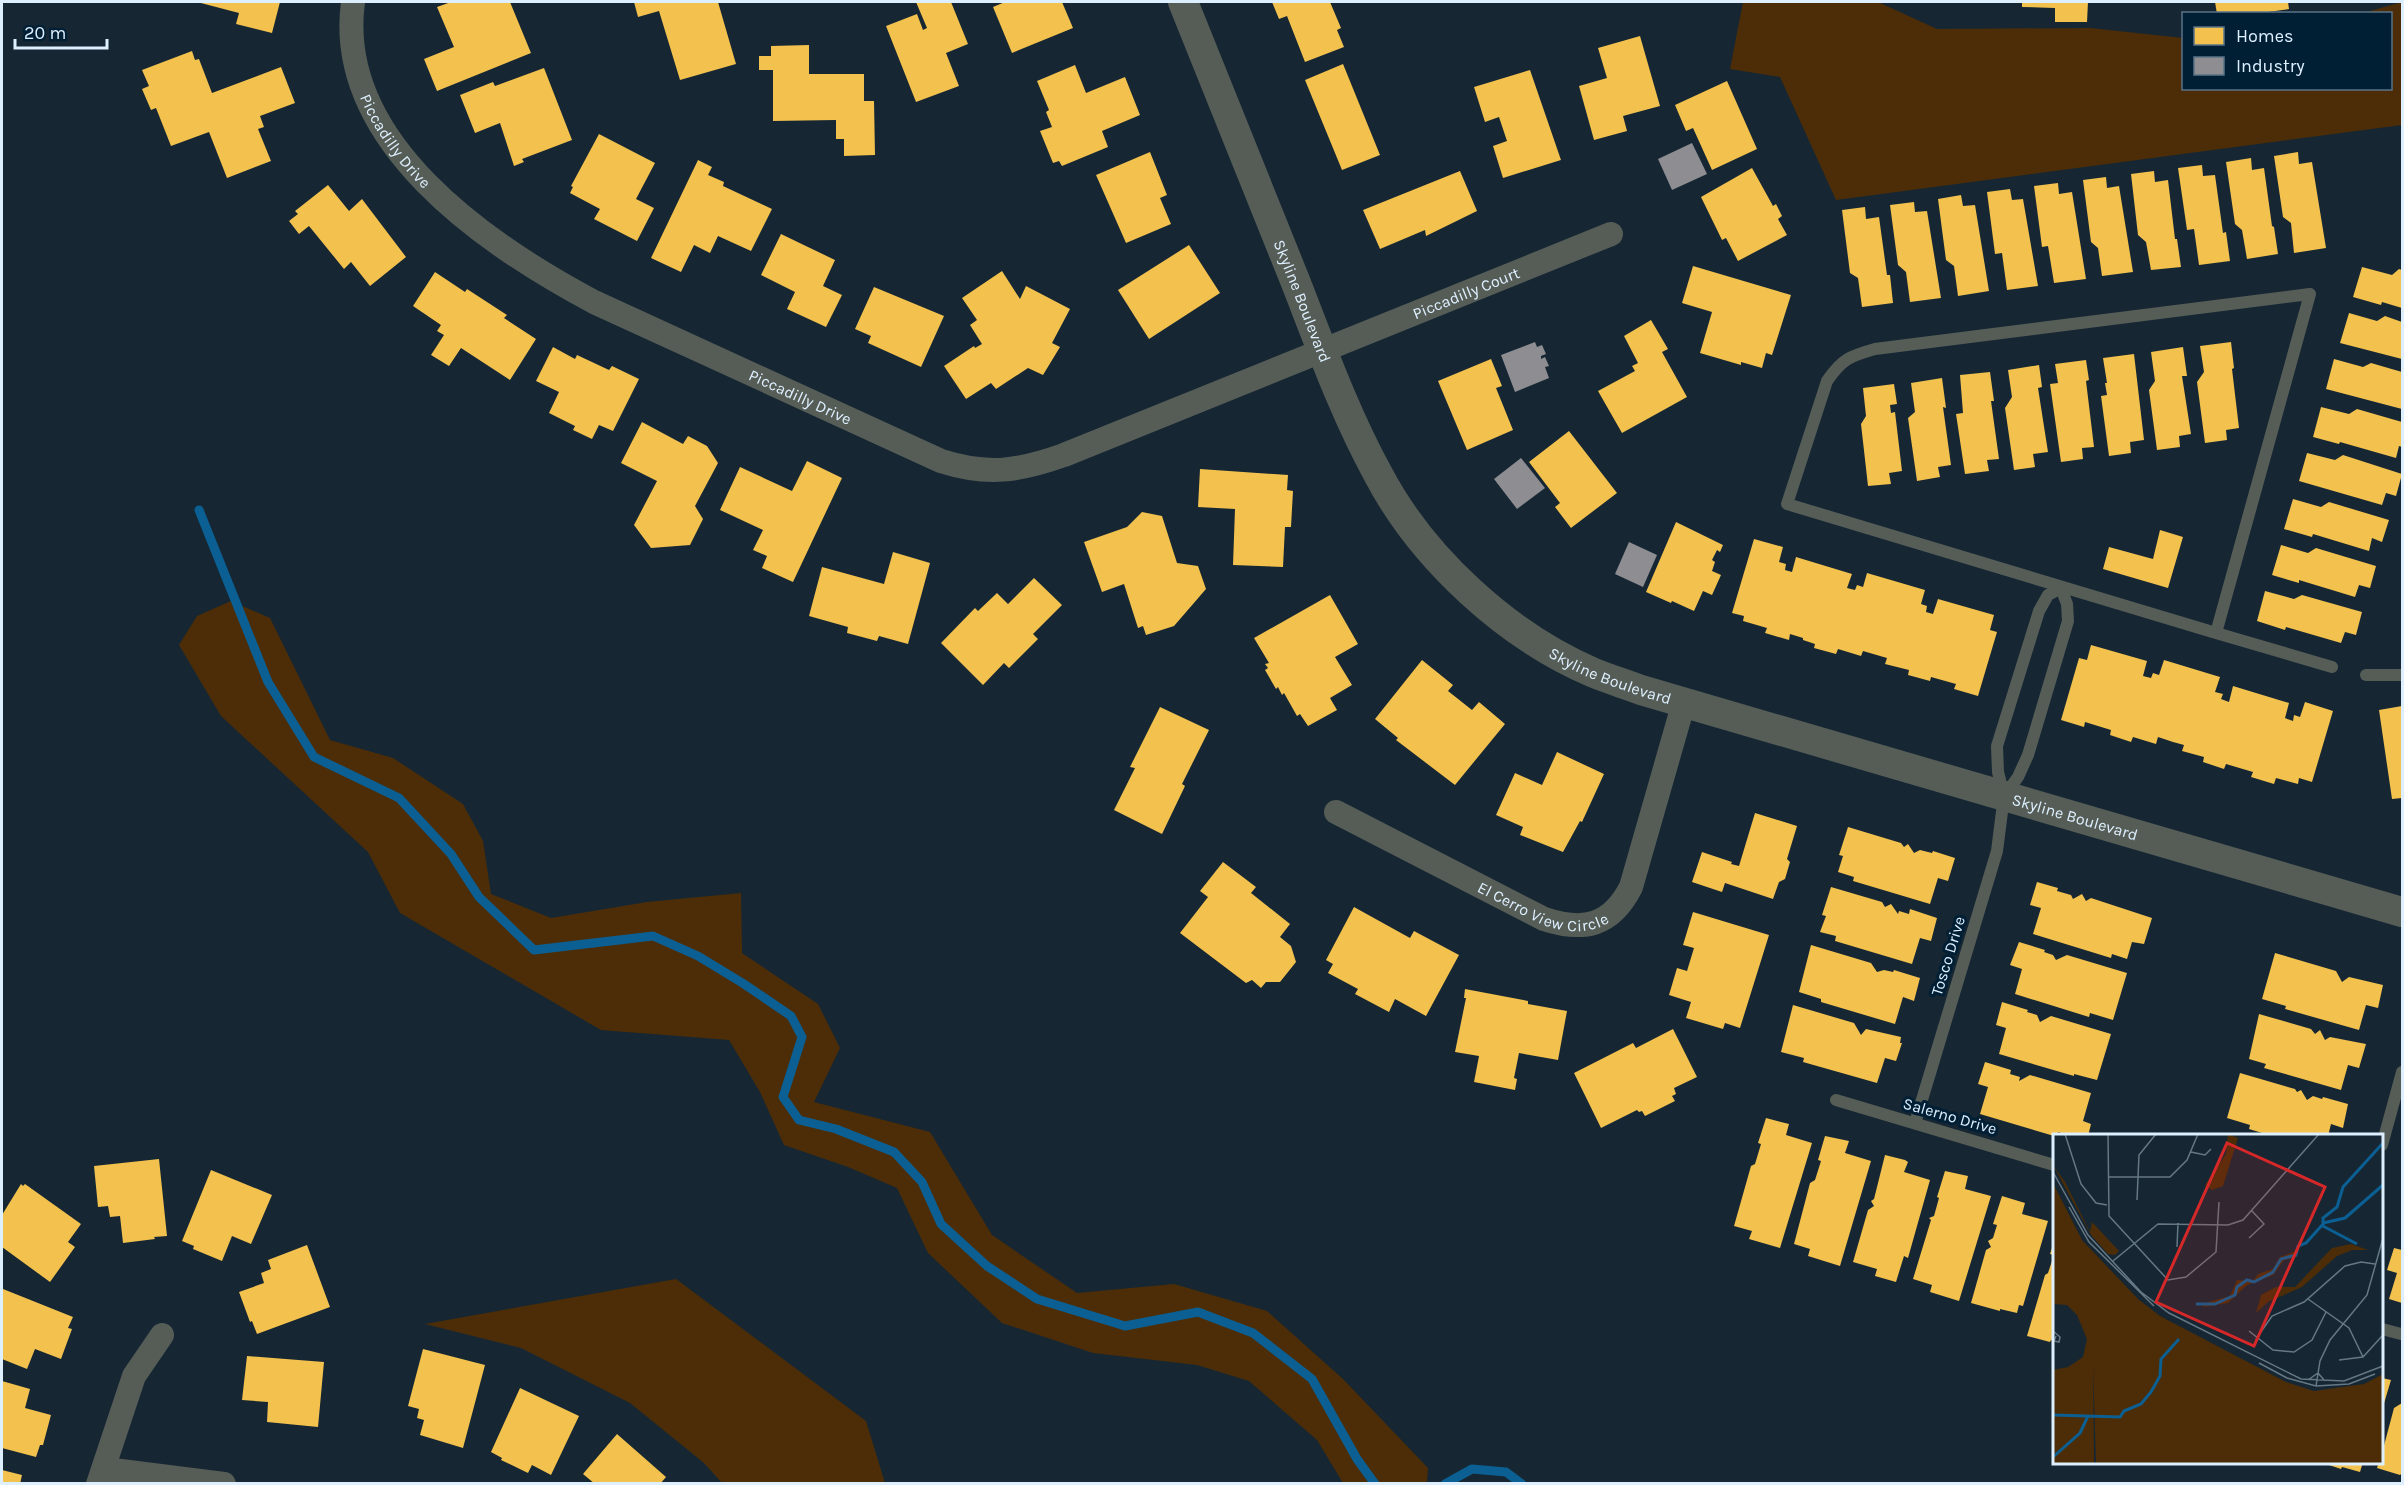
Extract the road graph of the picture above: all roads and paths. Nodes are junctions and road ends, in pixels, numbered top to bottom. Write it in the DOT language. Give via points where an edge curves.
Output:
graph roads {
  1 [pos="353,2"];
  2 [pos="1183,2"];
  3 [pos="1611,234"];
  4 [pos="1323,350"];
  5 [pos="2061,588"];
  6 [pos="2216,633"];
  7 [pos="2332,668"];
  8 [pos="2366,675"];
  9 [pos="2403,675"];
  10 [pos="1684,702"];
  11 [pos="2004,796"];
  12 [pos="1336,812"];
  13 [pos="2403,912"];
  14 [pos="2403,1072"];
  15 [pos="1836,1100"];
  16 [pos="1915,1123"];
  17 [pos="2383,1142"];
  18 [pos="2053,1164"];
  19 [pos="2383,1329"];
  20 [pos="2401,1334"];
  21 [pos="162,1335"];
  22 [pos="101,1476"];
  23 [pos="224,1484"];
  1 -- 4 [label="street, Piccadilly Drive" via="351,45 368,103 406,160 484,233 542,274 594,302 941,461 988,471 1036,465"];
  2 -- 4 [label="street, Skyline Boulevard"];
  3 -- 4 [label="street, Piccadilly Court"];
  4 -- 10 [label="street, Skyline Boulevard" via="1378,474 1406,520 1442,564 1486,606 1531,638 1593,672"];
  5 -- 6 [label="lane"];
  5 -- 6 [label="lane" via="1788,504 1819,403 1838,364 1875,349 2310,294"];
  5 -- 11 [label="lane" via="2068,621 2028,755"];
  5 -- 11 [label="lane" via="2048,595 2040,611 1997,746"];
  6 -- 7 [label="lane"];
  8 -- 9 [label="lane"];
  10 -- 11 [label="street, Skyline Boulevard"];
  10 -- 12 [label="street, El Cerro View Circle" via="1631,887 1623,903 1596,923 1580,926 1544,919"];
  11 -- 13 [label="street, Skyline Boulevard"];
  11 -- 16 [label="lane, Tosco Drive" via="1997,851"];
  14 -- 17 [label="lane"];
  15 -- 16 [label="lane, Salerno Drive"];
  16 -- 18 [label="lane, Salerno Drive"];
  19 -- 20 [label="lane"];
  21 -- 22 [label="street" via="134,1376"];
  22 -- 23 [label="street"];
}
